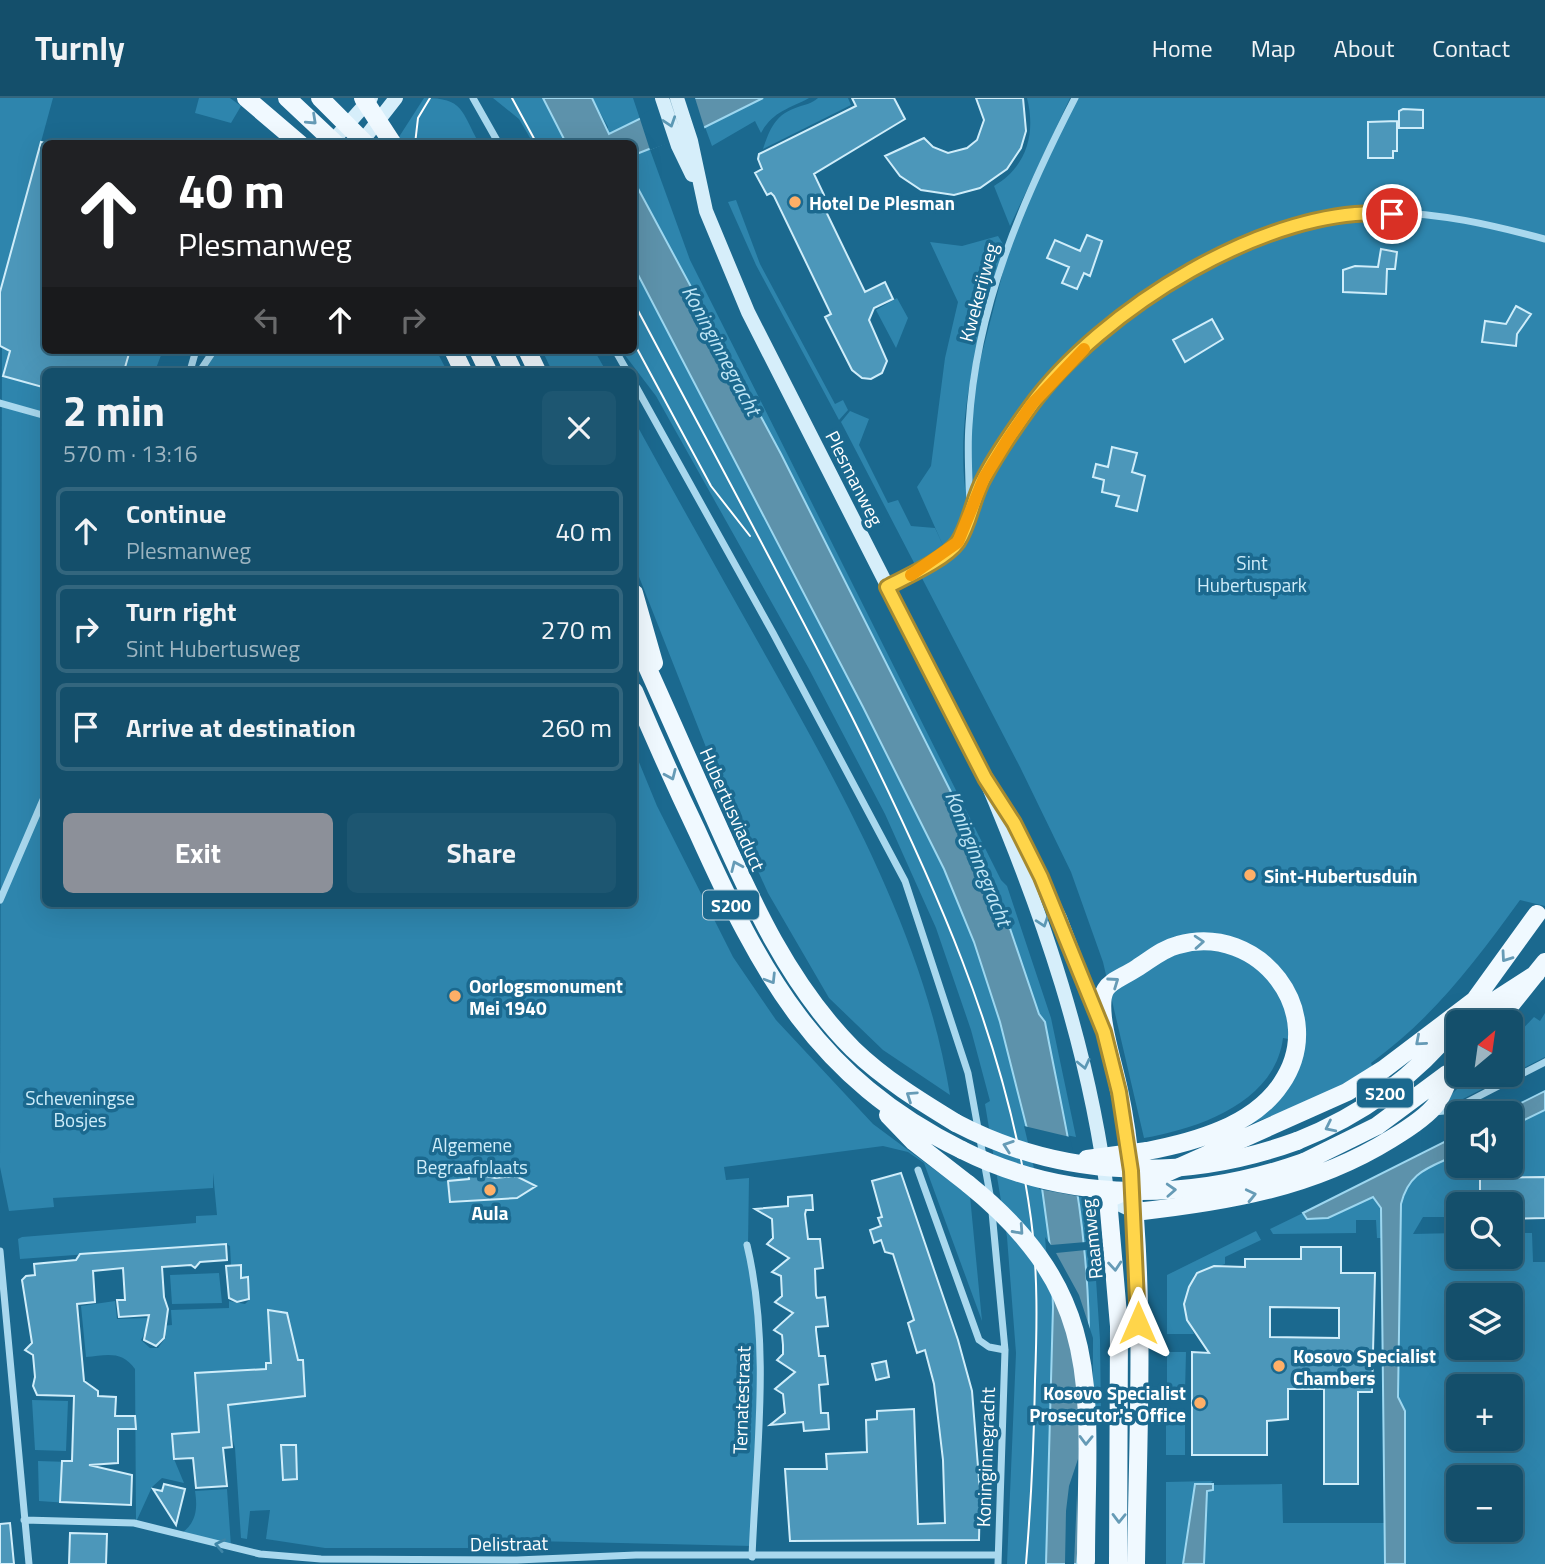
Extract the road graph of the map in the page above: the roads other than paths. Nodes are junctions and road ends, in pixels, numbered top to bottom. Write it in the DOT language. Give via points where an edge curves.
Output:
graph roads {
  1 [pos="246,98"];
  2 [pos="287,98"];
  3 [pos="320,98"];
  4 [pos="396,98"];
  5 [pos="473,98"];
  6 [pos="662,98"];
  7 [pos="677,98"];
  8 [pos="1075,98"];
  9 [pos="367,100"];
  10 [pos="379,121"];
  11 [pos="295,140"];
  12 [pos="332,140"];
  13 [pos="333,140"];
  14 [pos="362,140"];
  15 [pos="363,140"];
  16 [pos="391,140"];
  17 [pos="497,140"];
  18 [pos="684,144"];
  19 [pos="1545,239"];
  20 [pos="637,388"];
  21 [pos="0,403"];
  22 [pos="42,415"];
  23 [pos="970,509"];
  24 [pos="887,587"];
  25 [pos="637,604"];
  26 [pos="637,645"];
  27 [pos="638,707"];
  28 [pos="667,711"];
  29 [pos="985,778"];
  30 [pos="42,802"];
  31 [pos="0,900"];
  32 [pos="1536,914"];
  33 [pos="1541,968"];
  34 [pos="1067,998"];
  35 [pos="1475,1000"];
  36 [pos="1468,1010"];
  37 [pos="1507,1010"];
  38 [pos="1104,1032"];
  39 [pos="1446,1036"];
  40 [pos="1545,1062"];
  41 [pos="1446,1073"];
  42 [pos="852,1076"];
  43 [pos="1446,1084"];
  44 [pos="1426,1113"];
  45 [pos="1201,1157"];
  46 [pos="1063,1162"];
  47 [pos="918,1170"];
  48 [pos="1133,1187"];
  49 [pos="1108,1199"];
  50 [pos="1217,1201"];
  51 [pos="1135,1212"];
  52 [pos="747,1245"];
  53 [pos="0,1251"];
  54 [pos="1004,1350"];
  55 [pos="24,1520"];
  56 [pos="752,1557"];
  57 [pos="998,1560"];
  58 [pos="321,1561"];
  59 [pos="517,1562"];
  60 [pos="1086,1562"];
  61 [pos="29,1564"];
  62 [pos="1118,1564"];
  63 [pos="1136,1564"];
  1 -- 11 [label="main road"];
  2 -- 12 [label="main road, one-way, bridge"];
  3 -- 14 [label="main road, bridge"];
  4 -- 10 [label="main road"];
  5 -- 17 [label="street"];
  6 -- 18 [label="main road, Plesmanweg, one-way"];
  7 -- 18 [label="main road, Plesmanweg"];
  8 -- 23 [label="street, Kwekerijweg" via="1009,238 975,363 968,426"];
  9 -- 10 [label="main road"];
  9 -- 13 [label="main road"];
  10 -- 15 [label="main road"];
  10 -- 16 [label="main road"];
  18 -- 24 [label="main road, Plesmanweg" via="748,312"];
  19 -- 23 [label="street" via="1442,216 1386,213 1323,219 1246,244 1153,293 1110,323 1032,404 984,478"];
  20 -- 54 [label="street, Koninginnegracht" via="905,881 974,1100 994,1222"];
  21 -- 22 [label="street"];
  23 -- 24 [label="street" via="958,542"];
  24 -- 29 [label="main road, Plesmanweg"];
  25 -- 28 [label="main road"];
  26 -- 28 [label="main road, Hubertusviaduct / S200"];
  27 -- 42 [label="main road, S200, one-way" via="769,977 811,1033"];
  46 -- 28 [label="main road, Hubertusviaduct / S200, one-way, bridge" via="1005,1145 956,1123 858,1054 799,983 771,937"];
  29 -- 34 [label="main road, Plesmanweg, one-way" via="1025,873"];
  29 -- 38 [label="main road, Plesmanweg" via="1014,823 1047,890"];
  30 -- 31 [label="street"];
  32 -- 35 [label="main road, Hubertusviaduct / S200, one-way"];
  33 -- 35 [label="main road" via="1494,1001"];
  33 -- 37 [label="main road"];
  34 -- 49 [label="main road, Raamweg, one-way" via="1091,1097"];
  35 -- 36 [label="main road, Hubertusviaduct / S200"];
  35 -- 45 [label="main road, one-way" via="1347,1092"];
  38 -- 46 [label="main road, one-way, bridge" via="1102,995 1116,979 1179,944 1210,941 1238,946 1260,958 1287,990 1295,1012 1294,1055 1277,1090 1243,1118 1199,1138 1154,1150"];
  38 -- 48 [label="main road, Plesmanweg" via="1123,1112"];
  39 -- 46 [label="main road, Hubertusviaduct / S200, one-way, bridge" via="1385,1093 1342,1121 1297,1142 1237,1160 1186,1168 1135,1170"];
  40 -- 44 [label="street" via="1452,1110"];
  42 -- 41 [label="main road, S200, one-way, bridge" via="909,1120 962,1150 1046,1180 1132,1191 1210,1187 1304,1162 1385,1121"];
  42 -- 60 [label="main road, one-way, bridge" via="914,1142 1002,1212 1034,1248 1058,1286 1073,1321 1086,1382"];
  43 -- 44 [label="main road"];
  50 -- 44 [label="main road, one-way" via="1326,1171 1379,1146"];
  45 -- 48 [label="main road"];
  45 -- 50 [label="main road"];
  47 -- 54 [label="street" via="979,1340"];
  48 -- 49 [label="main road"];
  48 -- 51 [label="main road, Plesmanweg"];
  49 -- 51 [label="main road"];
  49 -- 62 [label="main road, Raamweg, one-way" via="1119,1326"];
  50 -- 51 [label="main road"];
  51 -- 63 [label="main road"];
  52 -- 56 [label="street, Ternatestraat" via="758,1304 759,1344"];
  53 -- 55 [label="street"];
  54 -- 57 [label="street, Koninginnegracht"];
  58 -- 55 [label="street, Delistraat, one-way" via="260,1554 134,1523"];
  55 -- 61 [label="street"];
  56 -- 57 [label="street, Delistraat"];
  56 -- 59 [label="street, Delistraat" via="636,1555"];
  58 -- 59 [label="street, Delistraat"];
}
